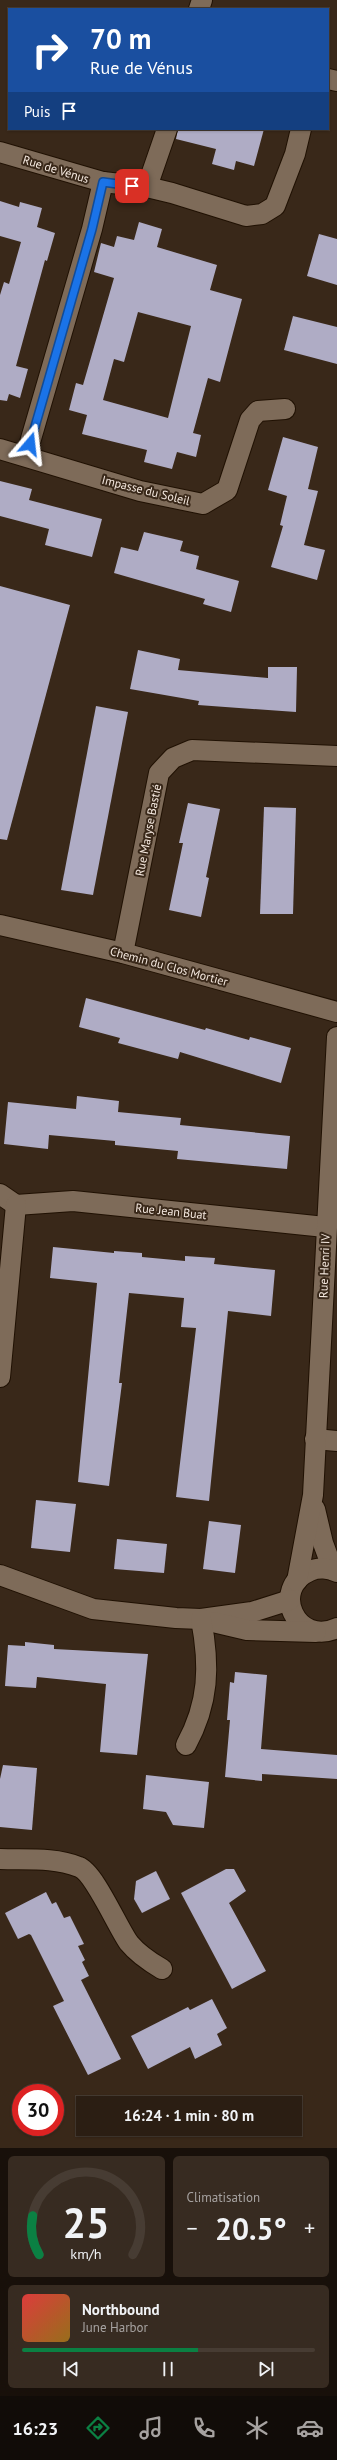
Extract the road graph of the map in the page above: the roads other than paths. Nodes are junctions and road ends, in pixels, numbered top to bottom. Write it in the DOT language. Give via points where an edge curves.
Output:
graph roads {
  1 [pos="167,130"];
  2 [pos="301,130"];
  3 [pos="0,152"];
  4 [pos="103,182"];
  5 [pos="147,187"];
  6 [pos="285,410"];
  7 [pos="0,449"];
  8 [pos="26,456"];
  9 [pos="337,756"];
  10 [pos="0,925"];
  11 [pos="123,952"];
  12 [pos="337,1012"];
  13 [pos="337,1037"];
  14 [pos="8,1199"];
  15 [pos="325,1227"];
  16 [pos="329,1322"];
  17 [pos="0,1377"];
  18 [pos="315,1439"];
  19 [pos="337,1441"];
  20 [pos="313,1495"];
  21 [pos="335,1571"];
  22 [pos="0,1575"];
  23 [pos="297,1581"];
  24 [pos="290,1600"];
  25 [pos="201,1619"];
  26 [pos="332,1630"];
  27 [pos="186,1745"];
  28 [pos="0,1859"];
  29 [pos="162,1969"];
  1 -- 5 [label="street"];
  2 -- 5 [label="street, Rue de Vénus" via="295,154 275,206 262,214 246,216"];
  3 -- 4 [label="street, Rue de Vénus"];
  4 -- 5 [label="street, Rue de Vénus"];
  4 -- 8 [label="street" via="92,229"];
  6 -- 8 [label="street, Impasse du Soleil" via="258,410 250,420 227,490 203,504 140,491"];
  7 -- 8 [label="street, Impasse du Soleil"];
  9 -- 11 [label="street, Rue Maryse Bastié" via="192,750 173,758 159,773"];
  10 -- 11 [label="street, Chemin du Clos Mortier"];
  11 -- 12 [label="street, Chemin du Clos Mortier"];
  13 -- 15 [label="street, Rue Henri IV"];
  14 -- 15 [label="street, Rue Jean Buat" via="73,1200"];
  14 -- 17 [label="street"];
  15 -- 16 [label="street, Rue Henri IV"];
  16 -- 18 [label="street, Rue Henri IV"];
  18 -- 19 [label="street"];
  18 -- 20 [label="street, Rue Henri IV"];
  20 -- 21 [label="street, Rue Henri IV" via="323,1544"];
  20 -- 23 [label="street, Rue Henri IV"];
  21 -- 23 [label="street" via="314,1569"];
  22 -- 25 [label="street" via="93,1609"];
  23 -- 24 [label="street, Rue Henri IV"];
  24 -- 25 [label="street" via="252,1612"];
  24 -- 26 [label="street" via="293,1615 298,1622 307,1628"];
  25 -- 26 [label="street" via="247,1630"];
  25 -- 27 [label="street" via="206,1645 204,1699 198,1722"];
  28 -- 29 [label="street" via="46,1860 81,1867 92,1879 129,1943 146,1960"];
}
